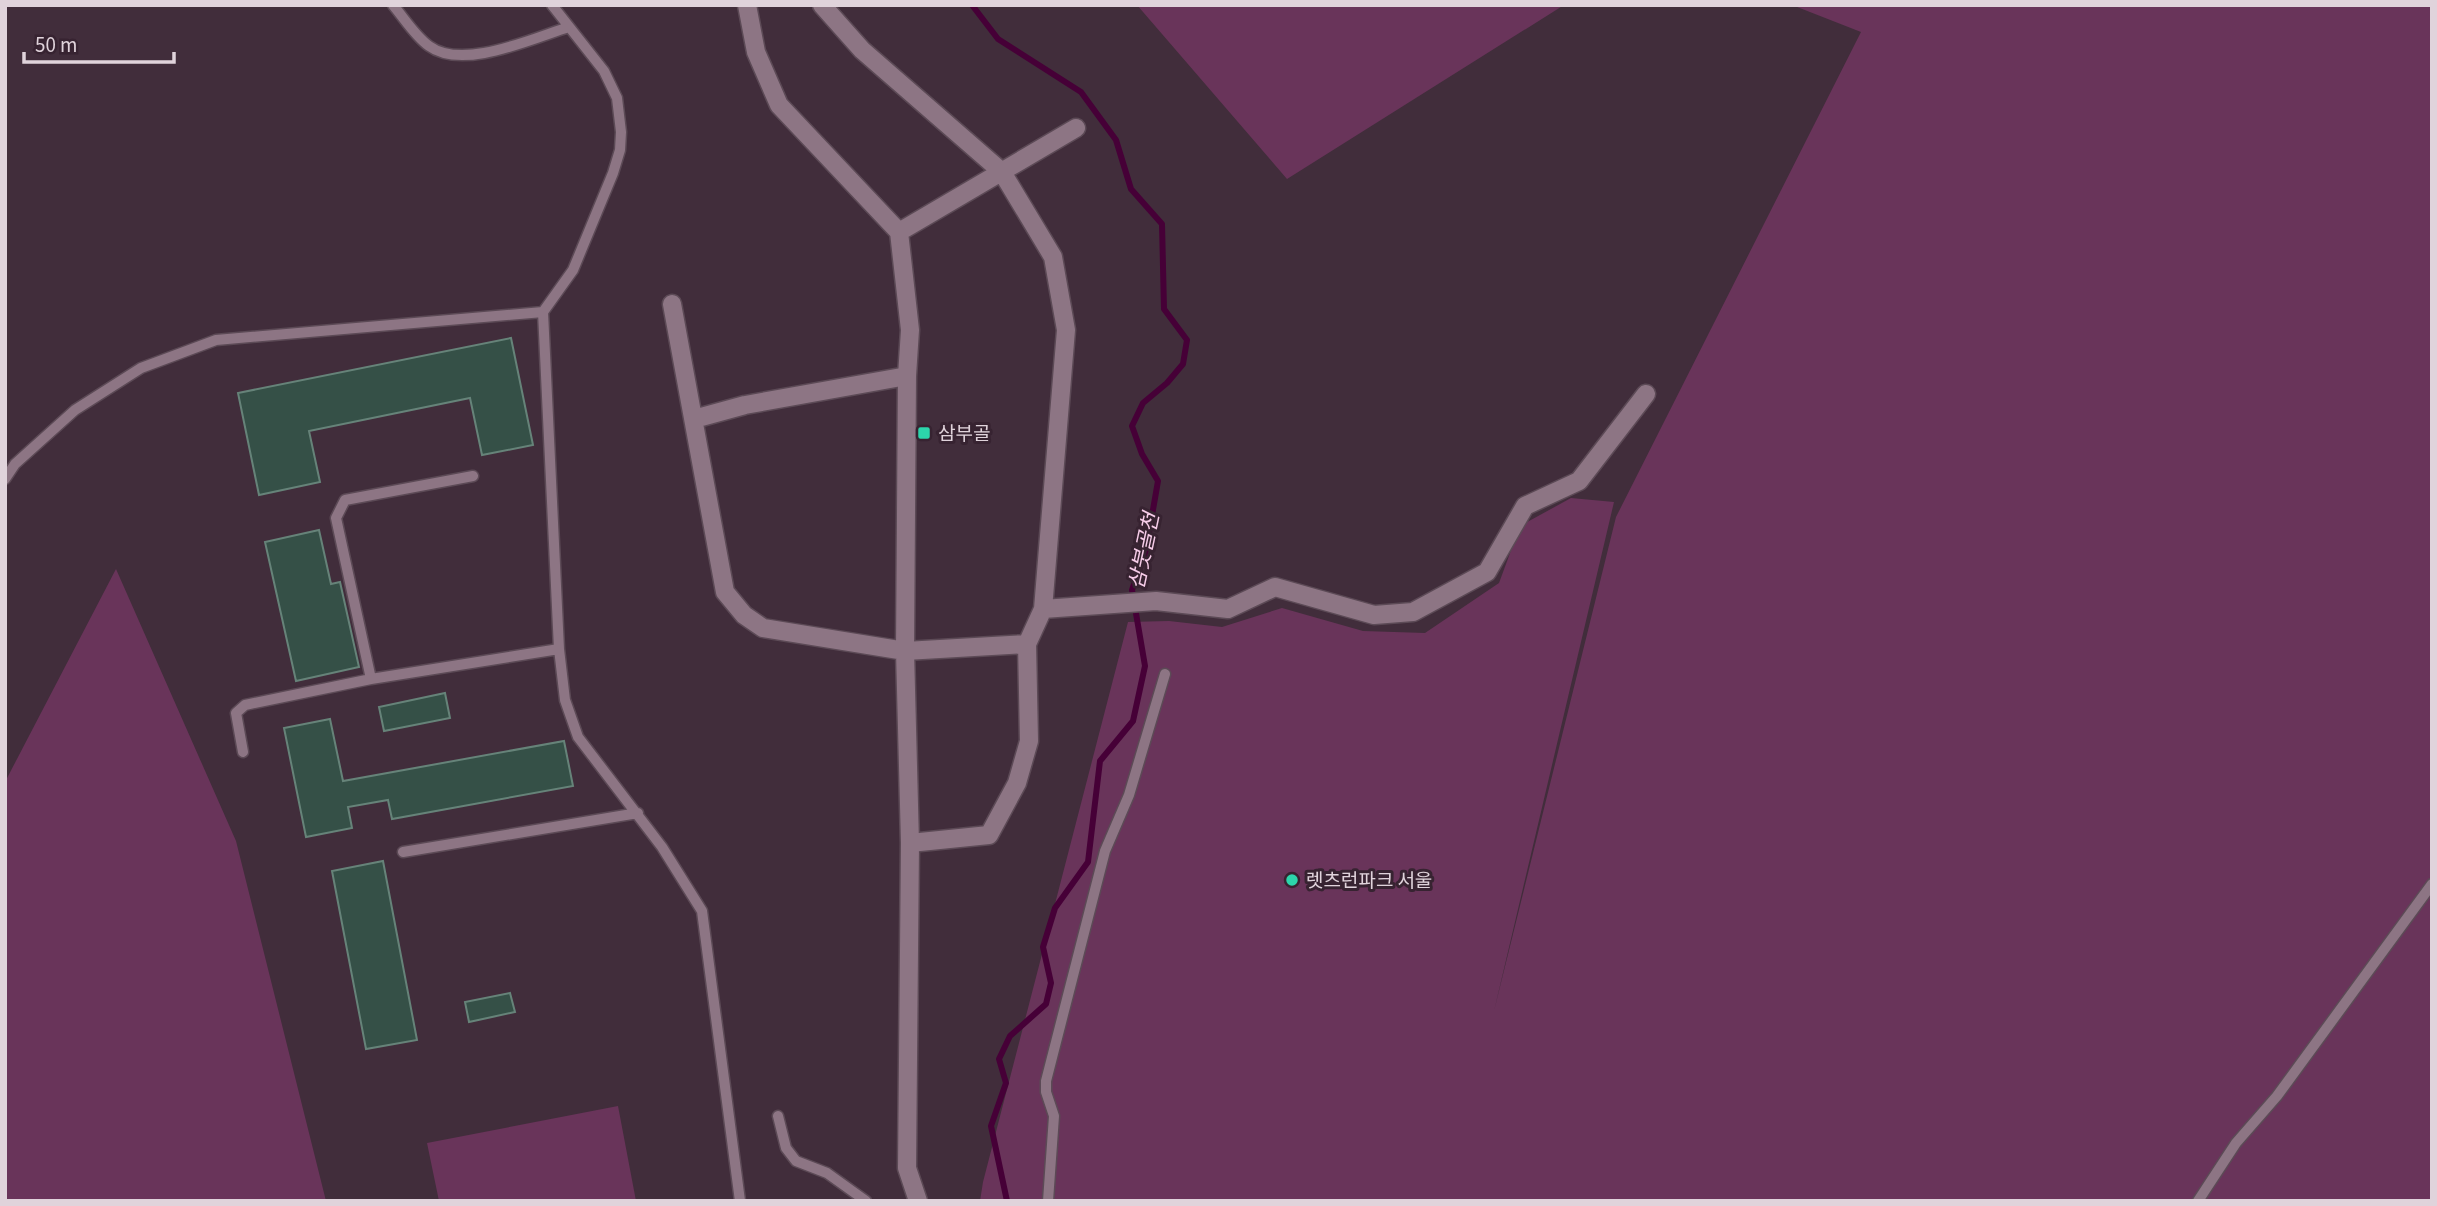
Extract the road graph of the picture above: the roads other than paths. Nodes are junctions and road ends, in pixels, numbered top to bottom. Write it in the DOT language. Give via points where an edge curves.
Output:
graph roads {
  1 [pos="393,5"];
  2 [pos="552,5"];
  3 [pos="747,5"];
  4 [pos="822,5"];
  5 [pos="569,27"];
  6 [pos="1076,128"];
  7 [pos="1002,172"];
  8 [pos="899,232"];
  9 [pos="672,304"];
  10 [pos="542,312"];
  11 [pos="906,376"];
  12 [pos="1646,394"];
  13 [pos="694,419"];
  14 [pos="473,476"];
  15 [pos="5,479"];
  16 [pos="1043,609"];
  17 [pos="1027,645"];
  18 [pos="559,649"];
  19 [pos="905,651"];
  20 [pos="1165,674"];
  21 [pos="371,679"];
  22 [pos="243,752"];
  23 [pos="638,814"];
  24 [pos="911,843"];
  25 [pos="403,852"];
  26 [pos="2432,884"];
  27 [pos="778,1116"];
  28 [pos="740,1201"];
  29 [pos="866,1201"];
  30 [pos="918,1201"];
  31 [pos="1048,1201"];
  32 [pos="2198,1201"];
  1 -- 5 [label="lane" via="428,45 445,55 479,55"];
  2 -- 5 [label="lane"];
  3 -- 8 [label="street" via="756,52 779,105"];
  4 -- 7 [label="street" via="862,50"];
  5 -- 10 [label="lane" via="604,71 617,98 620,150 573,270"];
  6 -- 7 [label="street"];
  7 -- 8 [label="street"];
  7 -- 16 [label="street" via="1053,257 1066,330"];
  8 -- 11 [label="street" via="910,330"];
  9 -- 13 [label="street"];
  10 -- 15 [label="lane" via="216,340 141,368 75,410 15,464"];
  10 -- 18 [label="lane"];
  11 -- 13 [label="street" via="745,405"];
  11 -- 19 [label="street"];
  12 -- 16 [label="street" via="1579,481 1525,506 1487,572 1413,612 1374,615 1275,587 1228,609 1156,601"];
  13 -- 19 [label="street" via="725,592 744,615 763,628"];
  14 -- 21 [label="lane" via="345,500 336,518"];
  16 -- 17 [label="street"];
  17 -- 19 [label="street"];
  17 -- 24 [label="street" via="1030,741 1017,783 989,835"];
  18 -- 21 [label="lane"];
  18 -- 23 [label="lane" via="565,700 578,737"];
  19 -- 24 [label="street"];
  20 -- 31 [label="lane" via="1129,795 1105,850 1046,1081 1054,1116"];
  21 -- 22 [label="lane" via="245,705 236,713"];
  23 -- 25 [label="lane"];
  23 -- 28 [label="lane" via="702,911"];
  24 -- 30 [label="street" via="907,1168"];
  26 -- 32 [label="lane" via="2277,1096 2236,1143"];
  27 -- 29 [label="lane" via="786,1148 796,1161 827,1173"];
}
